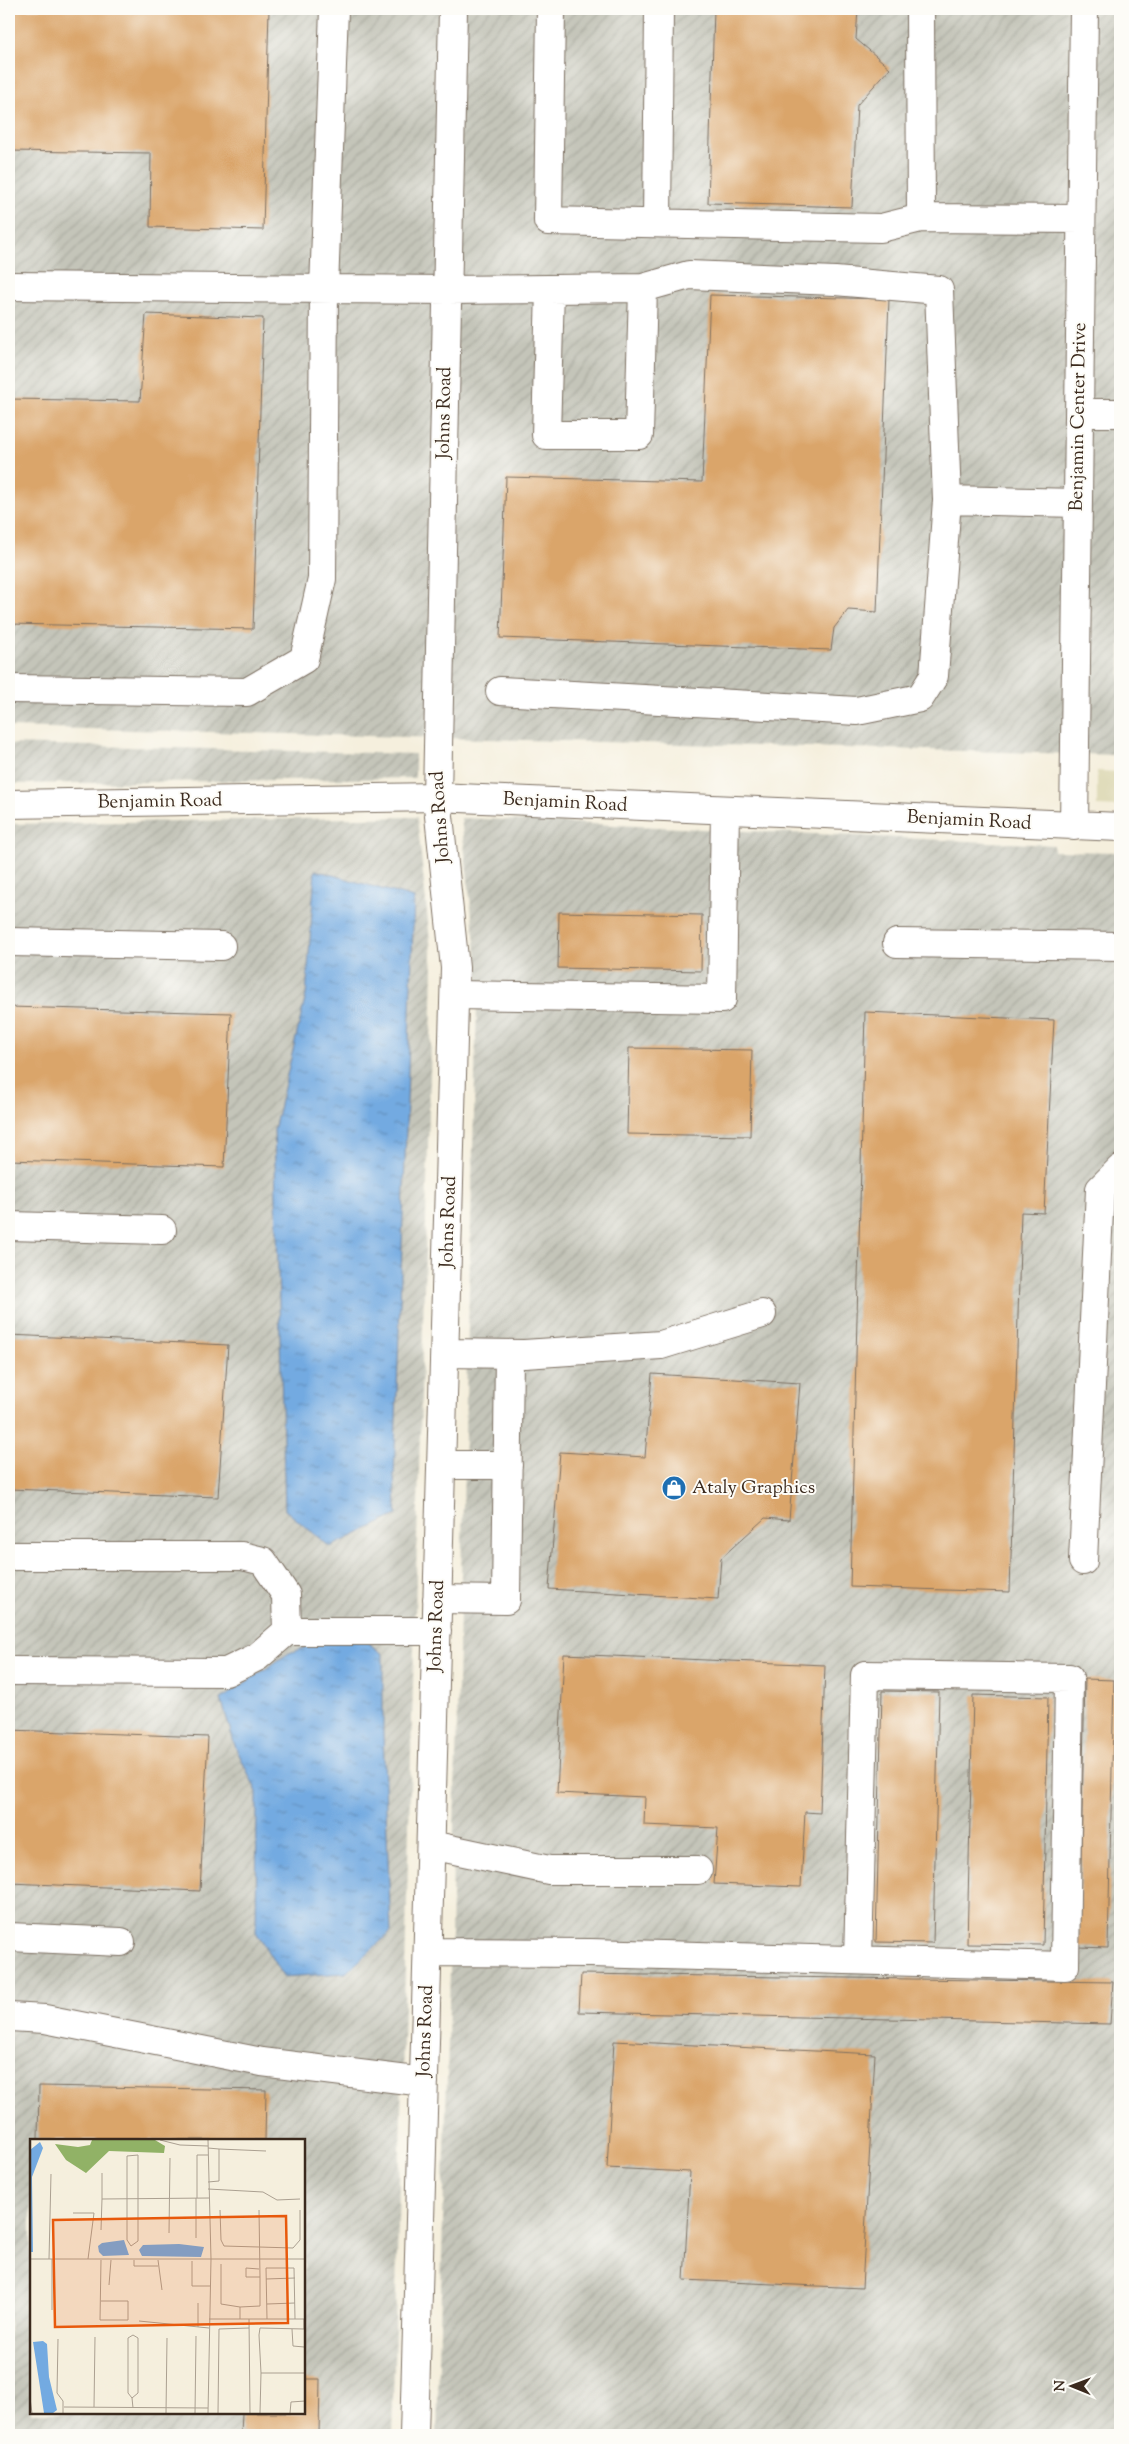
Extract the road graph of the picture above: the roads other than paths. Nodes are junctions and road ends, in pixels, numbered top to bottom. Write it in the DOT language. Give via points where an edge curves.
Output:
graph roads {
  1 [pos="334,9"];
  2 [pos="453,9"];
  3 [pos="551,9"];
  4 [pos="659,9"];
  5 [pos="920,9"];
  6 [pos="1084,9"];
  7 [pos="921,218"];
  8 [pos="1081,219"];
  9 [pos="656,223"];
  10 [pos="9,286"];
  11 [pos="643,288"];
  12 [pos="324,289"];
  13 [pos="550,289"];
  14 [pos="448,290"];
  15 [pos="1079,413"];
  16 [pos="1120,413"];
  17 [pos="947,500"];
  18 [pos="1078,503"];
  19 [pos="9,689"];
  20 [pos="500,691"];
  21 [pos="437,797"];
  22 [pos="9,804"];
  23 [pos="725,810"];
  24 [pos="1074,826"];
  25 [pos="1120,827"];
  26 [pos="9,942"];
  27 [pos="897,943"];
  28 [pos="220,946"];
  29 [pos="1120,946"];
  30 [pos="455,994"];
  31 [pos="1120,1169"];
  32 [pos="9,1226"];
  33 [pos="162,1230"];
  34 [pos="762,1314"];
  35 [pos="445,1352"];
  36 [pos="510,1354"];
  37 [pos="442,1465"];
  38 [pos="508,1465"];
  39 [pos="9,1556"];
  40 [pos="1083,1561"];
  41 [pos="437,1599"];
  42 [pos="287,1631"];
  43 [pos="437,1631"];
  44 [pos="9,1671"];
  45 [pos="431,1845"];
  46 [pos="698,1870"];
  47 [pos="9,1937"];
  48 [pos="121,1942"];
  49 [pos="428,1952"];
  50 [pos="858,1960"];
  51 [pos="9,2017"];
  52 [pos="424,2082"];
  53 [pos="414,2435"];
  1 -- 12 [label="street"];
  2 -- 14 [label="street, Johns Road"];
  3 -- 9 [label="street" via="548,221"];
  4 -- 9 [label="street"];
  5 -- 7 [label="street"];
  6 -- 8 [label="street, Benjamin Center Drive"];
  7 -- 8 [label="street"];
  7 -- 9 [label="street" via="881,228"];
  8 -- 15 [label="street, Benjamin Center Drive"];
  10 -- 12 [label="street"];
  11 -- 13 [label="street"];
  11 -- 13 [label="street" via="639,435 546,435"];
  11 -- 17 [label="street" via="690,276 835,281 939,290"];
  12 -- 14 [label="street"];
  12 -- 19 [label="street" via="322,579 304,659 247,692"];
  13 -- 14 [label="street"];
  14 -- 21 [label="street, Johns Road"];
  15 -- 16 [label="street"];
  15 -- 18 [label="street, Benjamin Center Drive"];
  17 -- 18 [label="street"];
  17 -- 20 [label="street" via="934,676 920,698 857,712"];
  18 -- 24 [label="street, Benjamin Center Drive"];
  21 -- 22 [label="street, Benjamin Road"];
  21 -- 23 [label="street, Benjamin Road"];
  21 -- 30 [label="street, Johns Road" via="456,968"];
  23 -- 24 [label="street, Benjamin Road"];
  23 -- 30 [label="street" via="722,999"];
  24 -- 25 [label="street, Benjamin Road"];
  26 -- 28 [label="street"];
  27 -- 29 [label="street"];
  30 -- 35 [label="street, Johns Road"];
  31 -- 40 [label="street" via="1100,1188"];
  32 -- 33 [label="street"];
  34 -- 36 [label="street" via="661,1345"];
  35 -- 36 [label="street"];
  35 -- 37 [label="street, Johns Road"];
  36 -- 38 [label="street"];
  37 -- 38 [label="street"];
  37 -- 41 [label="street, Johns Road"];
  38 -- 41 [label="street" via="506,1600"];
  39 -- 42 [label="street" via="242,1556 264,1561 286,1595"];
  41 -- 43 [label="street, Johns Road"];
  42 -- 43 [label="street"];
  42 -- 44 [label="street" via="257,1658 226,1672"];
  43 -- 45 [label="street, Johns Road"];
  45 -- 46 [label="street" via="549,1870"];
  45 -- 49 [label="street, Johns Road"];
  47 -- 48 [label="street"];
  49 -- 50 [label="street"];
  49 -- 52 [label="street, Johns Road"];
  50 -- 50 [label="street" via="1066,1966 1069,1678 865,1675"];
  51 -- 52 [label="street" via="45,2019 262,2062"];
  52 -- 53 [label="street, Johns Road"];
}
